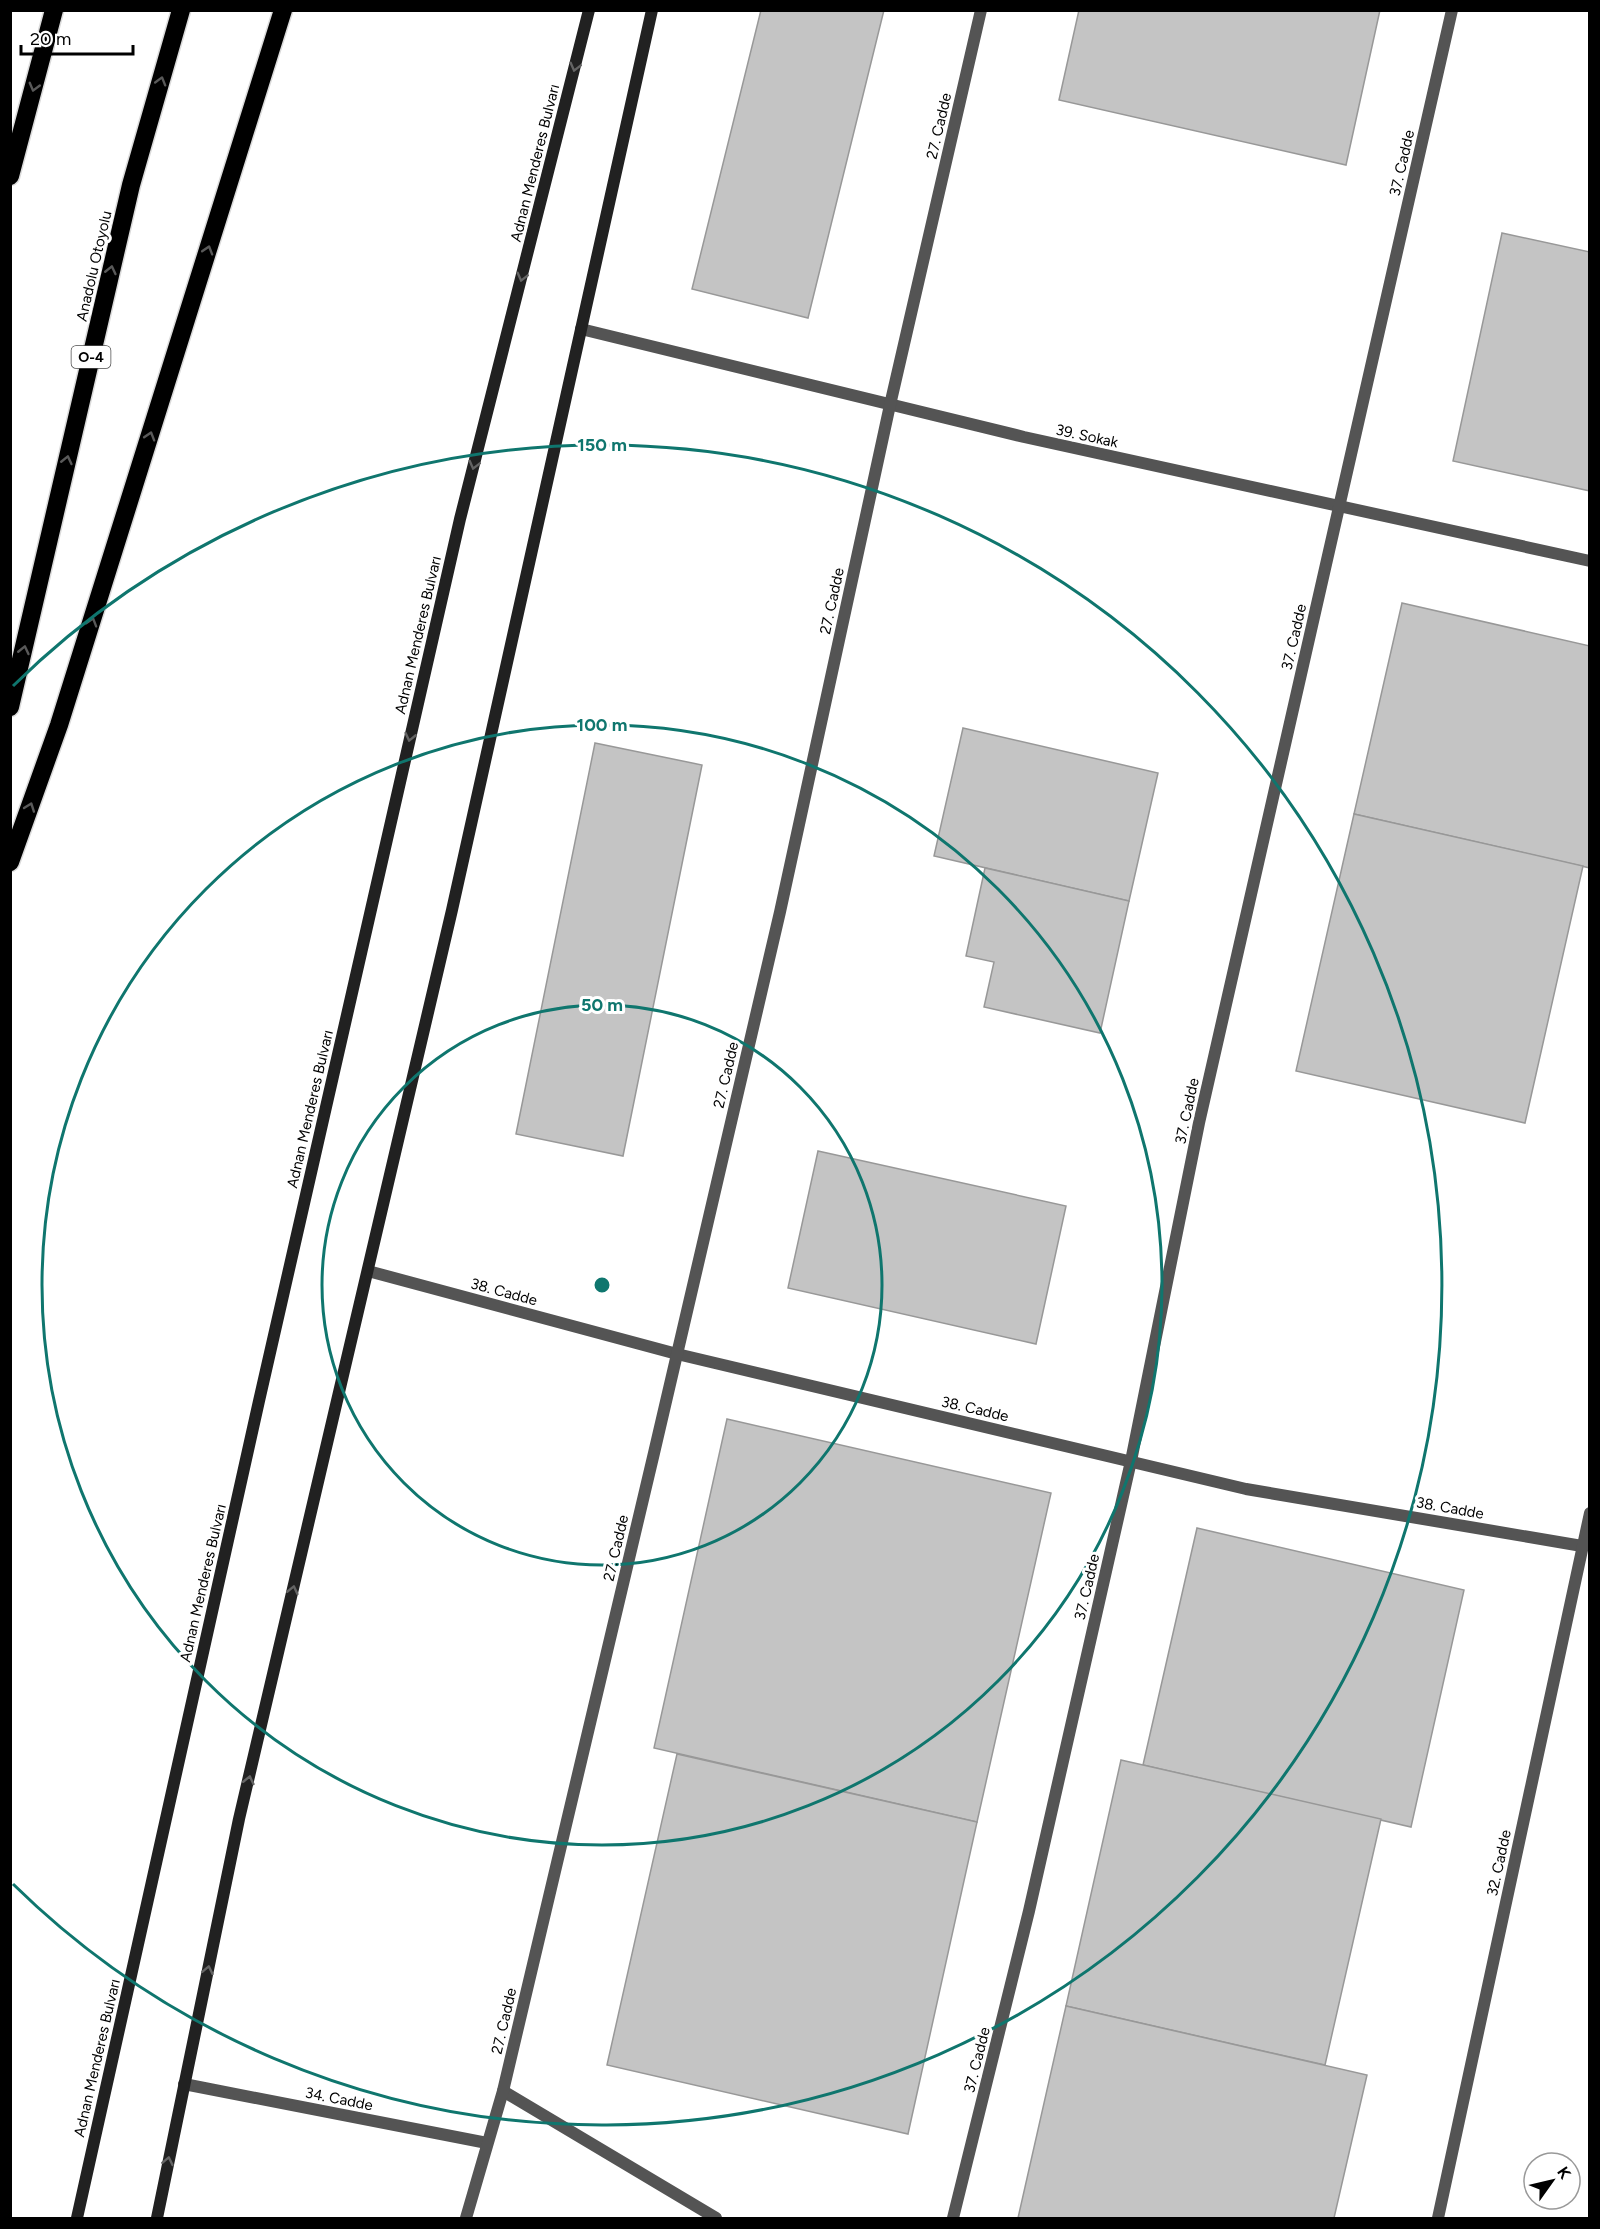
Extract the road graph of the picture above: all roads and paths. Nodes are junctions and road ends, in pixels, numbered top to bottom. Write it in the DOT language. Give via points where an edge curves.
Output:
graph roads {
  1 [pos="54,10"];
  2 [pos="181,10"];
  3 [pos="283,10"];
  4 [pos="590,10"];
  5 [pos="652,10"];
  6 [pos="981,10"];
  7 [pos="1452,10"];
  8 [pos="10,176"];
  9 [pos="581,329"];
  10 [pos="890,405"];
  11 [pos="1340,507"];
  12 [pos="1590,561"];
  13 [pos="10,707"];
  14 [pos="10,862"];
  15 [pos="368,1271"];
  16 [pos="677,1354"];
  17 [pos="1131,1461"];
  18 [pos="1590,1513"];
  19 [pos="1582,1546"];
  20 [pos="184,2084"];
  21 [pos="503,2091"];
  22 [pos="487,2143"];
  23 [pos="76,2218"];
  24 [pos="157,2218"];
  25 [pos="466,2218"];
  26 [pos="716,2218"];
  27 [pos="953,2218"];
  28 [pos="1438,2218"];
  1 -- 8 [label="highway, one-way"];
  13 -- 2 [label="highway, Anadolu Otoyolu / O-4, one-way" via="131,185"];
  14 -- 3 [label="highway, one-way" via="59,725"];
  4 -- 23 [label="main road, Adnan Menderes Bulvarı, one-way" via="460,519"];
  5 -- 9 [label="main road"];
  6 -- 10 [label="street, 27. Cadde"];
  7 -- 11 [label="street, 37. Cadde"];
  9 -- 10 [label="street, 39. Sokak"];
  9 -- 15 [label="main road"];
  10 -- 11 [label="street, 39. Sokak"];
  10 -- 16 [label="street, 27. Cadde" via="780,912"];
  11 -- 12 [label="street, 39. Sokak"];
  11 -- 17 [label="street, 37. Cadde" via="1199,1123"];
  15 -- 16 [label="street, 38. Cadde"];
  20 -- 15 [label="main road, one-way" via="240,1819"];
  16 -- 17 [label="street, 38. Cadde"];
  16 -- 21 [label="street, 27. Cadde"];
  17 -- 19 [label="street, 38. Cadde" via="1246,1489"];
  17 -- 27 [label="street, 37. Cadde" via="1029,1911"];
  18 -- 19 [label="street, 32. Cadde"];
  19 -- 28 [label="street, 32. Cadde"];
  20 -- 22 [label="street, 34. Cadde"];
  24 -- 20 [label="main road, one-way"];
  21 -- 22 [label="street, 27. Cadde"];
  21 -- 26 [label="street"];
  22 -- 25 [label="street, 27. Cadde"];
}
